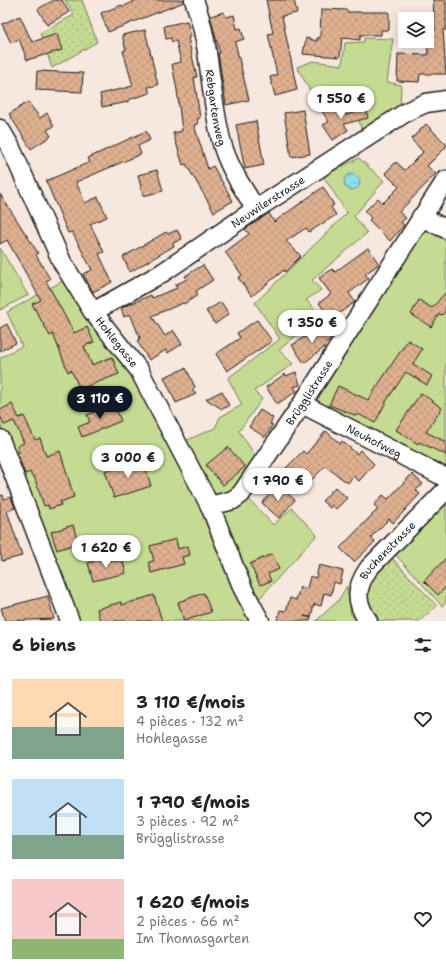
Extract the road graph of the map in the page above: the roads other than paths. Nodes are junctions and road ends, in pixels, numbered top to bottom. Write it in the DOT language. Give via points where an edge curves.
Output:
graph roads {
  1 [pos="198,1"];
  2 [pos="446,100"];
  3 [pos="0,129"];
  4 [pos="446,180"];
  5 [pos="256,209"];
  6 [pos="422,217"];
  7 [pos="446,229"];
  8 [pos="93,312"];
  9 [pos="302,404"];
  10 [pos="0,439"];
  11 [pos="446,478"];
  12 [pos="446,490"];
  13 [pos="210,506"];
  14 [pos="70,621"];
  15 [pos="260,621"];
  16 [pos="368,621"];
  1 -- 5 [label="street, Rebgartenweg" via="224,148 238,180"];
  2 -- 5 [label="street, Neuwilerstrasse" via="426,103 408,111"];
  3 -- 8 [label="street, Hohlegasse" via="62,262"];
  4 -- 6 [label="street, Brügglistrasse"];
  5 -- 8 [label="street, Neuwilerstrasse" via="162,273"];
  6 -- 7 [label="street"];
  6 -- 9 [label="street, Brügglistrasse"];
  8 -- 13 [label="street, Hohlegasse" via="139,370"];
  9 -- 11 [label="street, Neuhofweg"];
  9 -- 13 [label="street, Brügglistrasse" via="241,494 233,500"];
  10 -- 14 [label="street"];
  12 -- 16 [label="street, Buchenstrasse" via="361,579 359,602"];
  13 -- 15 [label="street, Hohlegasse" via="243,589"];
}
